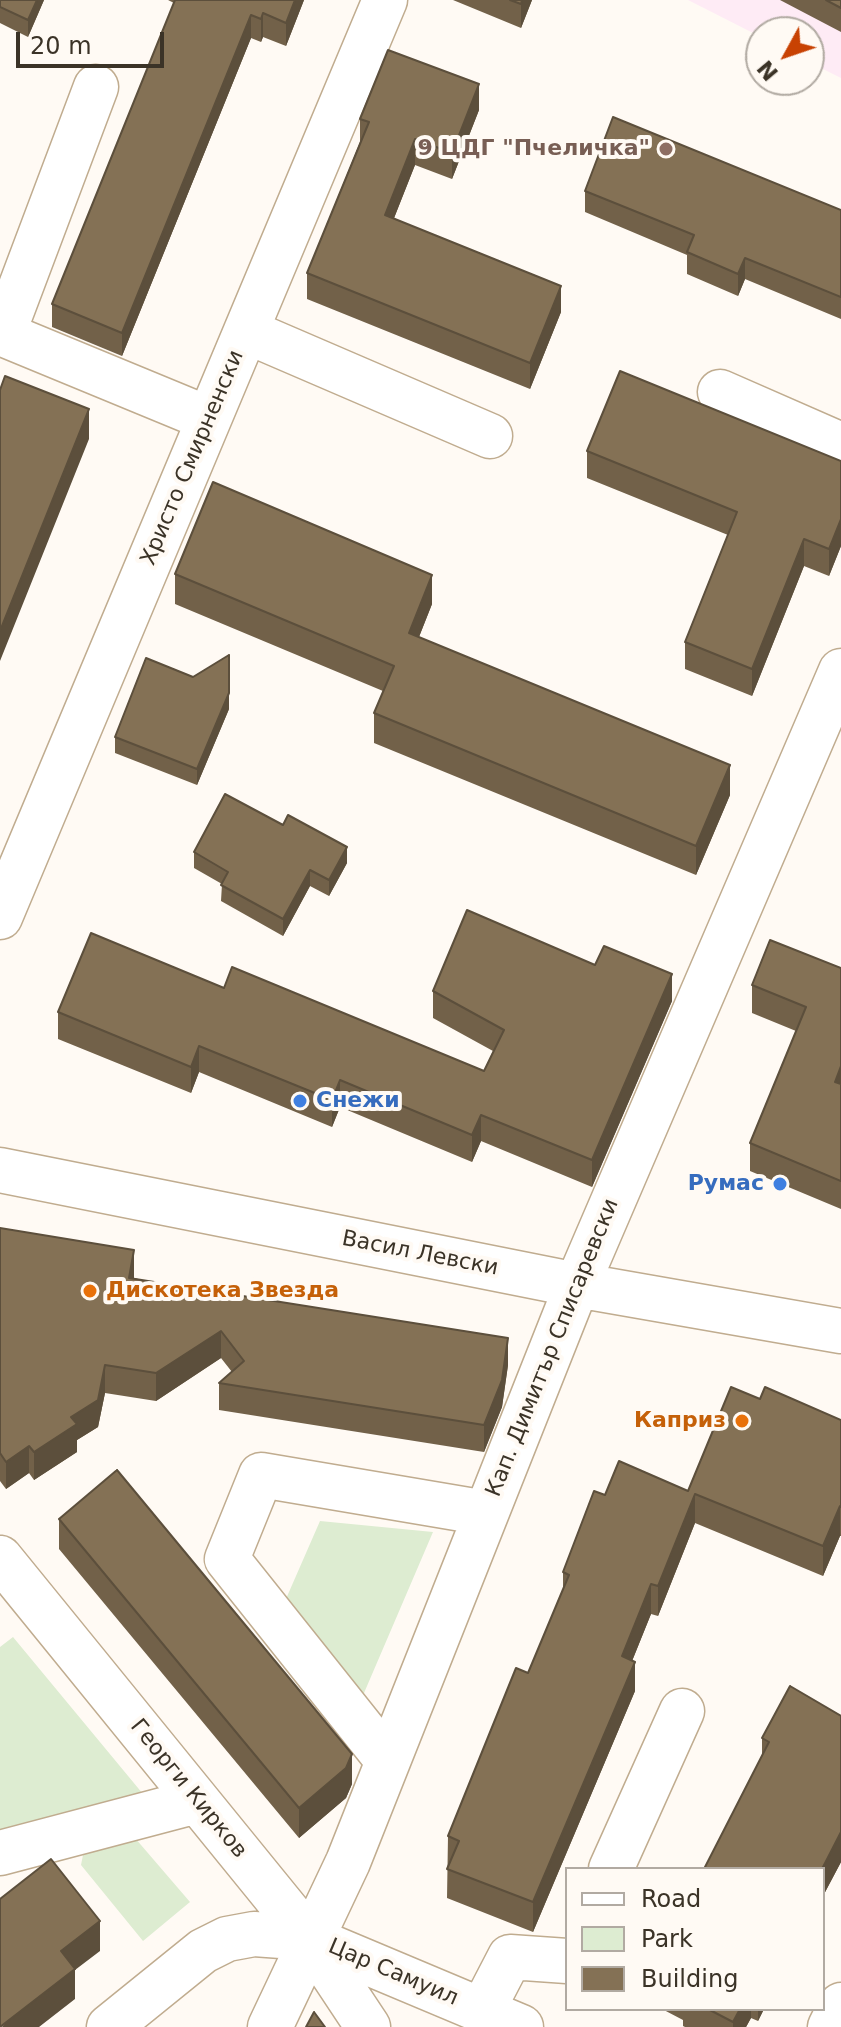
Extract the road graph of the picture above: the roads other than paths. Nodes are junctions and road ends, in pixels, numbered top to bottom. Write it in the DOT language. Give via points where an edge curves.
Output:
graph roads {
  1 [pos="385,0"];
  2 [pos="96,87"];
  3 [pos="246,331"];
  4 [pos="0,359"];
  5 [pos="720,392"];
  6 [pos="204,432"];
  7 [pos="490,436"];
  8 [pos="841,445"];
  9 [pos="841,671"];
  10 [pos="0,917"];
  11 [pos="0,1170"];
  12 [pos="577,1285"];
  13 [pos="841,1331"];
  14 [pos="486,1513"];
  15 [pos="0,1558"];
  16 [pos="682,1711"];
  17 [pos="388,1761"];
  18 [pos="197,1801"];
  19 [pos="0,1853"];
  20 [pos="612,1867"];
  21 [pos="309,1938"];
  22 [pos="565,1961"];
  23 [pos="841,2005"];
  24 [pos="502,2019"];
  25 [pos="109,2027"];
  26 [pos="270,2027"];
  27 [pos="368,2027"];
  28 [pos="830,2027"];
  1 -- 3 [label="street, Христо Смирненски"];
  2 -- 6 [label="street" via="3,334"];
  3 -- 6 [label="street, Христо Смирненски"];
  3 -- 7 [label="street"];
  4 -- 6 [label="street"];
  5 -- 8 [label="street"];
  6 -- 10 [label="street, Христо Смирненски"];
  9 -- 12 [label="street, Кап. Димитър Списаревски"];
  11 -- 12 [label="street, Васил Левски"];
  12 -- 13 [label="street, Васил Левски"];
  12 -- 14 [label="street, Кап. Димитър Списаревски"];
  14 -- 17 [label="street, Кап. Димитър Списаревски"];
  14 -- 17 [label="street" via="261,1475 227,1559"];
  15 -- 18 [label="street, Георги Кирков"];
  16 -- 20 [label="street"];
  17 -- 21 [label="street, Кап. Димитър Списаревски" via="348,1862"];
  18 -- 19 [label="street"];
  18 -- 21 [label="street, Георги Кирков"];
  21 -- 24 [label="street, Цар Самуил"];
  21 -- 25 [label="street" via="254,1934 227,1939 203,1951"];
  21 -- 26 [label="street, Кап. Димитър Списаревски"];
  21 -- 27 [label="street, Георги Кирков"];
  22 -- 24 [label="street" via="510,1957"];
  23 -- 28 [label="street"];
}
